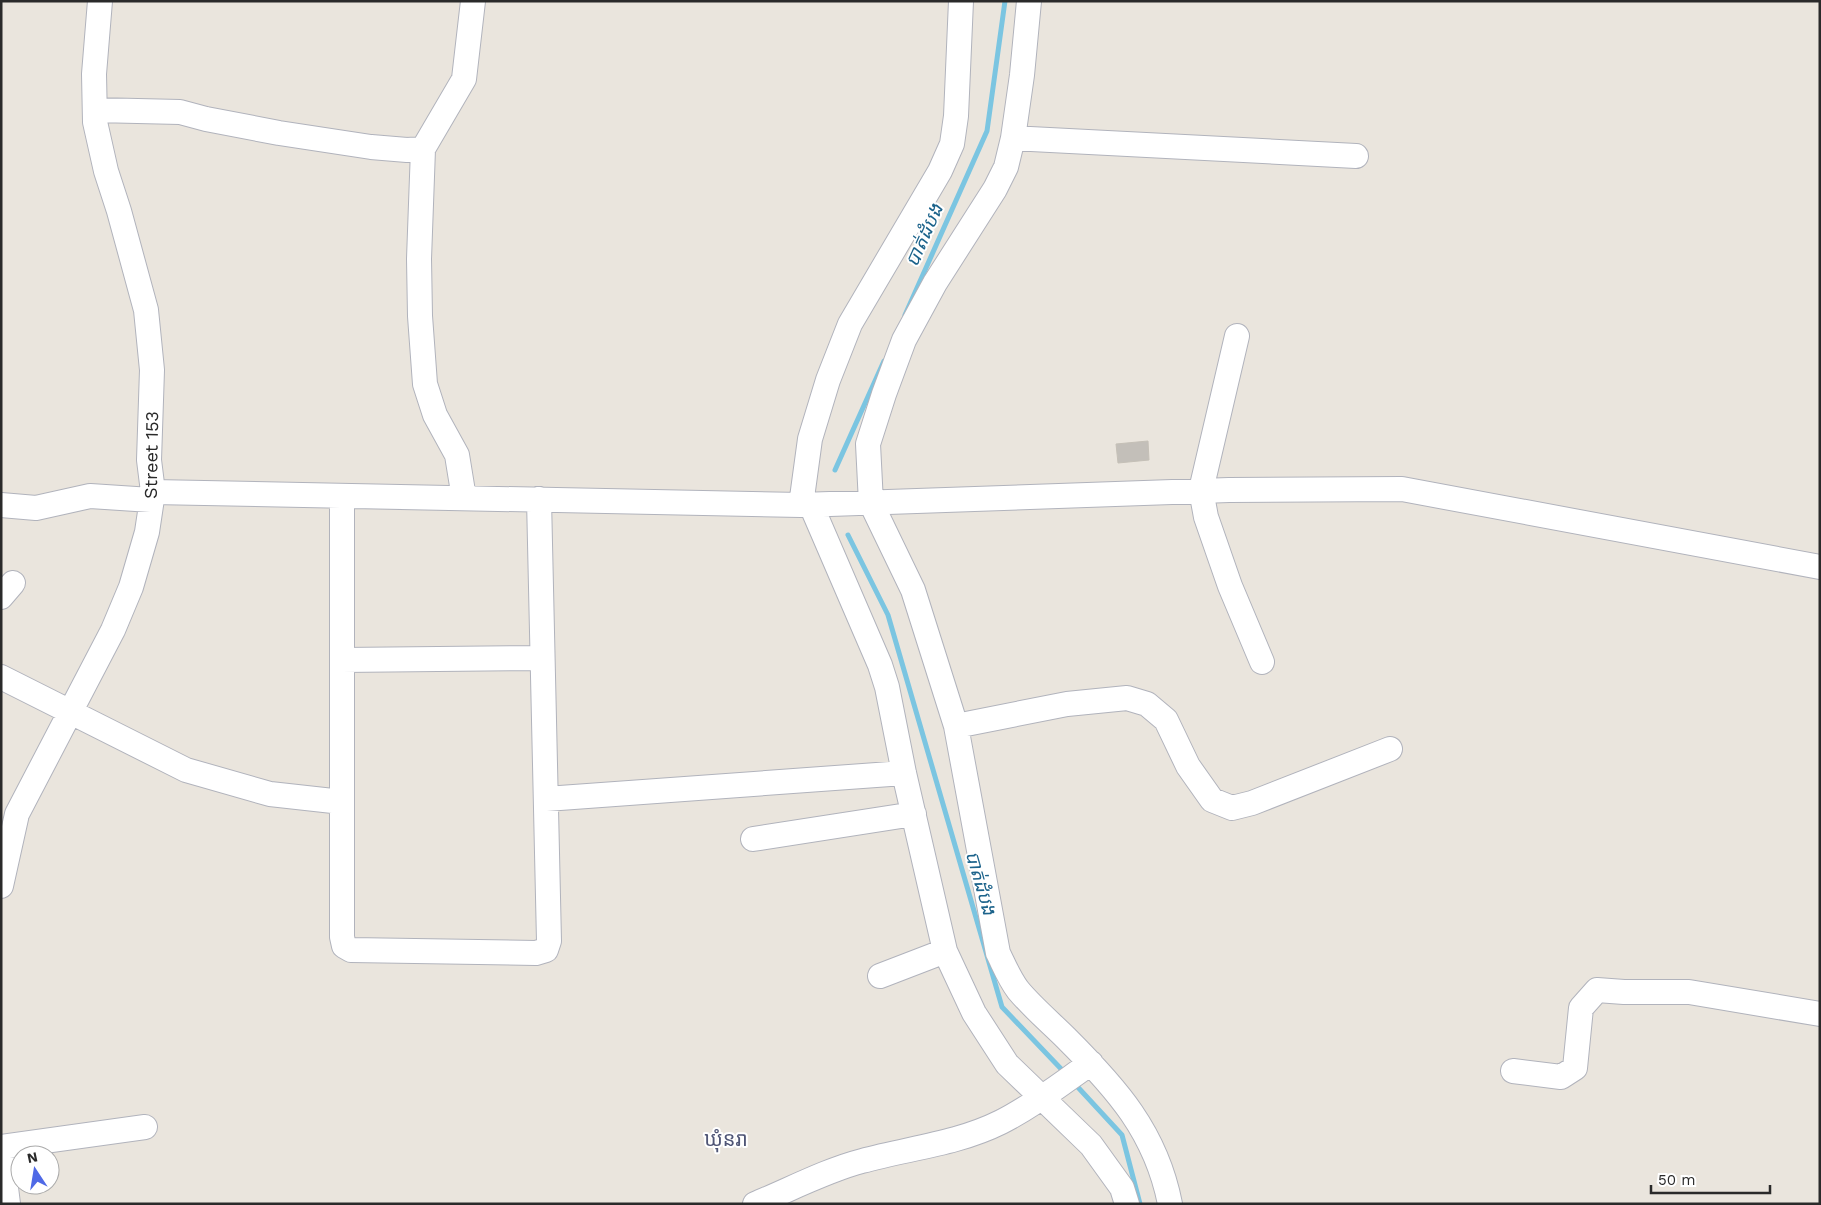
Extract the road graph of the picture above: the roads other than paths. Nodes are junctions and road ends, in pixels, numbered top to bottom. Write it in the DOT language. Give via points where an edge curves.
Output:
graph roads {
  1 [pos="100,1"];
  2 [pos="473,1"];
  3 [pos="960,1"];
  4 [pos="1029,1"];
  5 [pos="95,110"];
  6 [pos="1012,138"];
  7 [pos="423,149"];
  8 [pos="1356,156"];
  9 [pos="1236,336"];
  10 [pos="1201,490"];
  11 [pos="152,496"];
  12 [pos="342,496"];
  13 [pos="464,498"];
  14 [pos="539,499"];
  15 [pos="871,503"];
  16 [pos="1,505"];
  17 [pos="806,505"];
  18 [pos="1820,568"];
  19 [pos="542,658"];
  20 [pos="342,660"];
  21 [pos="1262,662"];
  22 [pos="1,677"];
  23 [pos="71,711"];
  24 [pos="956,726"];
  25 [pos="1390,749"];
  26 [pos="904,773"];
  27 [pos="546,799"];
  28 [pos="342,802"];
  29 [pos="914,814"];
  30 [pos="753,839"];
  31 [pos="1,886"];
  32 [pos="945,950"];
  33 [pos="880,976"];
  34 [pos="1820,1014"];
  35 [pos="1514,1071"];
  36 [pos="1067,1080"];
  37 [pos="145,1127"];
  38 [pos="1,1147"];
  39 [pos="8,1204"];
  40 [pos="755,1204"];
  41 [pos="1127,1204"];
  42 [pos="1170,1204"];
  1 -- 5 [label="street, Street 153" via="94,74"];
  2 -- 7 [label="street" via="464,79"];
  3 -- 17 [label="street" via="952,144 940,171 850,324 810,439"];
  4 -- 6 [label="street"];
  5 -- 7 [label="street" via="180,112 279,133 371,147"];
  5 -- 11 [label="street, Street 153" via="106,171 146,310 152,370 149,460"];
  6 -- 8 [label="street"];
  6 -- 15 [label="street" via="1006,167 995,189 935,283 904,340 868,444"];
  7 -- 13 [label="street" via="419,259 425,384 435,415 457,455"];
  9 -- 10 [label="street"];
  10 -- 15 [label="street"];
  10 -- 18 [label="street" via="1402,489"];
  10 -- 21 [label="street" via="1206,517 1230,586"];
  11 -- 12 [label="street"];
  11 -- 16 [label="street" via="90,496 36,508"];
  11 -- 23 [label="street, Street 153" via="147,532 131,587 113,630"];
  12 -- 13 [label="street"];
  12 -- 20 [label="street"];
  13 -- 14 [label="street"];
  14 -- 17 [label="street"];
  14 -- 19 [label="street"];
  15 -- 17 [label="street"];
  15 -- 24 [label="street" via="913,590"];
  17 -- 26 [label="street" via="882,672"];
  19 -- 20 [label="street"];
  19 -- 27 [label="street"];
  20 -- 28 [label="street"];
  22 -- 23 [label="street"];
  23 -- 28 [label="street" via="186,770 270,794"];
  23 -- 31 [label="street, Street 153" via="18,814"];
  24 -- 25 [label="street" via="1068,704 1127,698 1148,704 1166,720 1188,766 1212,800 1232,808"];
  24 -- 36 [label="street" via="998,952"];
  26 -- 27 [label="street"];
  26 -- 29 [label="street"];
  27 -- 28 [label="street" via="549,941 546,950 536,953 351,950 344,946"];
  29 -- 30 [label="street"];
  29 -- 32 [label="street"];
  32 -- 33 [label="street"];
  32 -- 36 [label="street" via="974,1013 1007,1064"];
  34 -- 35 [label="street" via="1689,992 1597,990 1581,1008 1575,1068 1561,1077"];
  36 -- 40 [label="street" via="1001,1122 975,1133 860,1161"];
  36 -- 41 [label="street" via="1091,1144 1122,1188"];
  36 -- 42 [label="street" via="1116,1092 1136,1118 1155,1153"];
  37 -- 38 [label="street"];
  38 -- 39 [label="street"];
}
